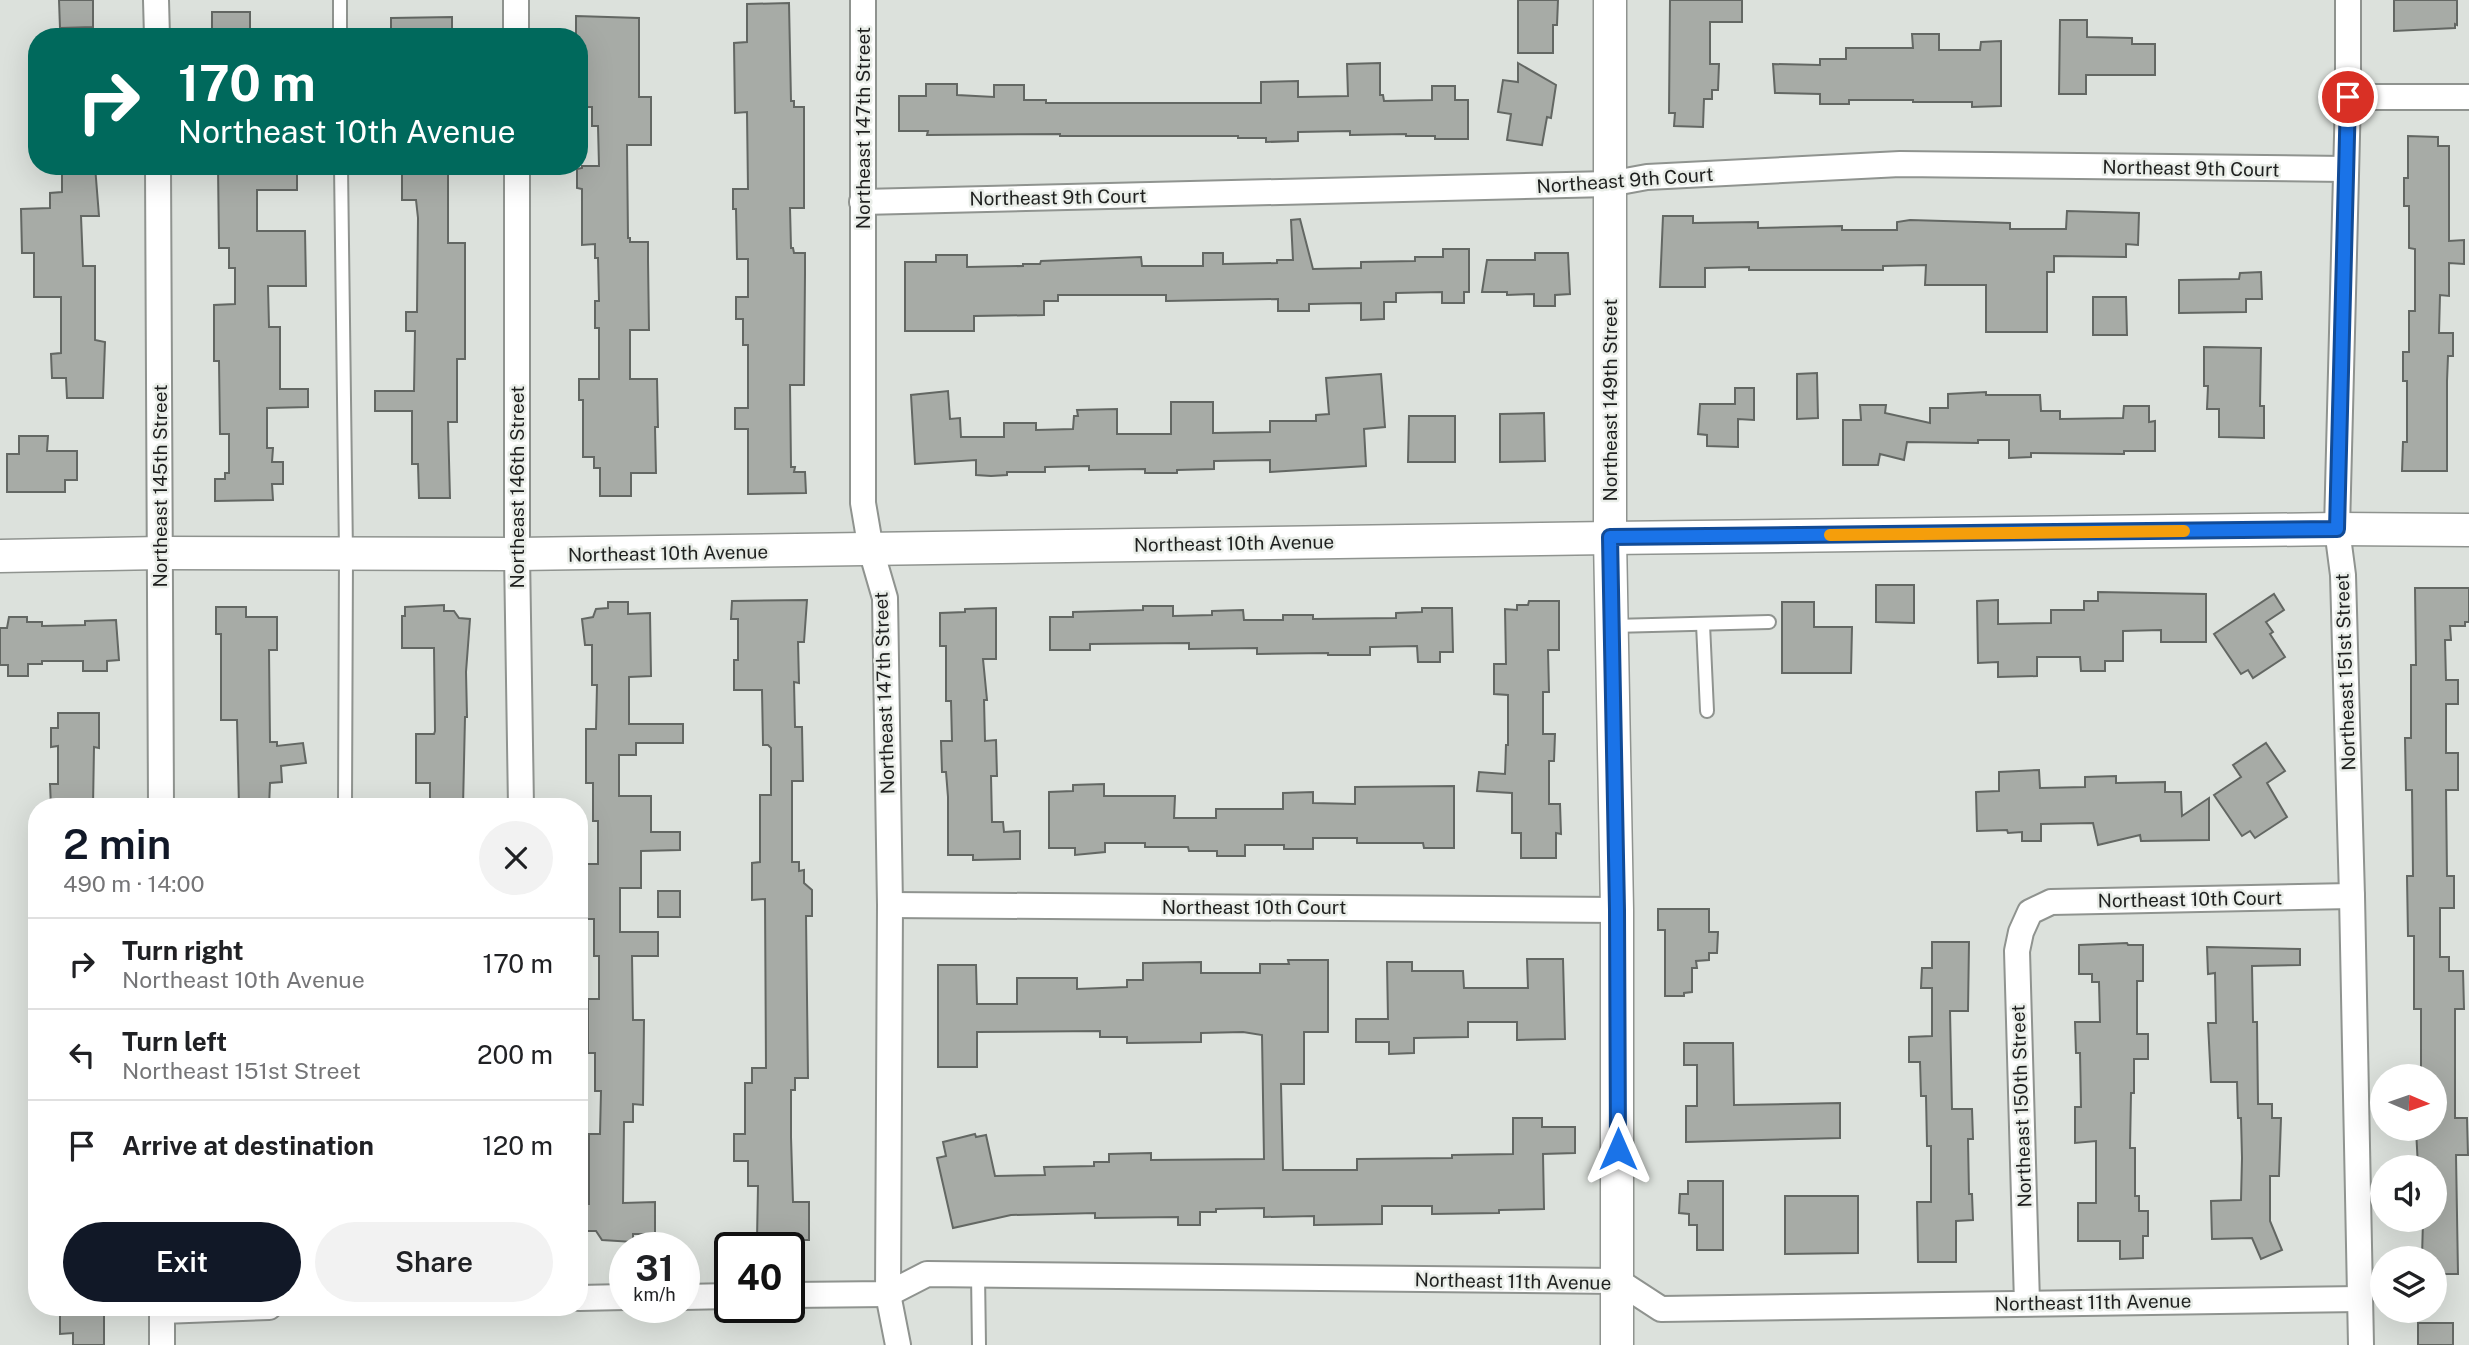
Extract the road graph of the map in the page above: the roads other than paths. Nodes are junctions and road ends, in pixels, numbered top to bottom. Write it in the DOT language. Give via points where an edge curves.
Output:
graph roads {
  1 [pos="156,0"];
  2 [pos="340,0"];
  3 [pos="516,0"];
  4 [pos="863,0"];
  5 [pos="1610,0"];
  6 [pos="2348,0"];
  7 [pos="157,28"];
  8 [pos="340,28"];
  9 [pos="516,28"];
  10 [pos="2348,97"];
  11 [pos="2469,97"];
  12 [pos="2345,169"];
  13 [pos="158,175"];
  14 [pos="341,175"];
  15 [pos="517,175"];
  16 [pos="1609,184"];
  17 [pos="862,202"];
  18 [pos="2337,529"];
  19 [pos="2469,530"];
  20 [pos="1610,537"];
  21 [pos="871,550"];
  22 [pos="161,553"];
  23 [pos="346,554"];
  24 [pos="517,554"];
  25 [pos="0,556"];
  26 [pos="1769,622"];
  27 [pos="1703,624"];
  28 [pos="1612,626"];
  29 [pos="1707,711"];
  30 [pos="161,798"];
  31 [pos="345,798"];
  32 [pos="521,798"];
  33 [pos="2353,896"];
  34 [pos="890,905"];
  35 [pos="1617,910"];
  36 [pos="2030,912"];
  37 [pos="978,1274"];
  38 [pos="1618,1282"];
  39 [pos="888,1294"];
  40 [pos="805,1295"];
  41 [pos="609,1297"];
  42 [pos="588,1298"];
  43 [pos="2360,1299"];
  44 [pos="2027,1303"];
  45 [pos="162,1316"];
  46 [pos="162,1345"];
  47 [pos="898,1345"];
  48 [pos="979,1345"];
  49 [pos="1617,1345"];
  50 [pos="2361,1345"];
  1 -- 7 [label="street"];
  2 -- 8 [label="lane"];
  3 -- 9 [label="street"];
  4 -- 17 [label="street, Northeast 147th Street"];
  5 -- 16 [label="street, Northeast 149th Street"];
  6 -- 10 [label="street, Northeast 151st Street"];
  10 -- 11 [label="street"];
  10 -- 12 [label="street, Northeast 151st Street"];
  12 -- 16 [label="street, Northeast 9th Court" via="1900,164 1647,177"];
  12 -- 18 [label="street, Northeast 151st Street"];
  13 -- 22 [label="street, Northeast 145th Street"];
  14 -- 23 [label="lane"];
  15 -- 24 [label="street, Northeast 146th Street"];
  16 -- 17 [label="street, Northeast 9th Court"];
  16 -- 20 [label="street, Northeast 149th Street"];
  17 -- 21 [label="street, Northeast 147th Street" via="863,503"];
  18 -- 19 [label="street, Northeast 10th Avenue"];
  18 -- 20 [label="street, Northeast 10th Avenue"];
  18 -- 33 [label="street, Northeast 151st Street" via="2343,575"];
  20 -- 21 [label="street, Northeast 10th Avenue"];
  20 -- 28 [label="street, Northeast 149th Street"];
  21 -- 24 [label="street, Northeast 10th Avenue"];
  21 -- 34 [label="street, Northeast 147th Street" via="885,598"];
  22 -- 23 [label="street, Northeast 10th Avenue"];
  22 -- 25 [label="street, Northeast 10th Avenue"];
  22 -- 30 [label="street, Northeast 145th Street"];
  23 -- 24 [label="street, Northeast 10th Avenue"];
  23 -- 31 [label="lane"];
  24 -- 32 [label="street, Northeast 146th Street"];
  26 -- 27 [label="lane"];
  27 -- 28 [label="lane"];
  27 -- 29 [label="lane"];
  28 -- 35 [label="street, Northeast 149th Street"];
  33 -- 36 [label="street, Northeast 10th Court" via="2051,902"];
  33 -- 43 [label="street, Northeast 151st Street"];
  34 -- 35 [label="street, Northeast 10th Court"];
  34 -- 39 [label="street, Northeast 147th Street"];
  35 -- 38 [label="street, Northeast 149th Street"];
  36 -- 44 [label="street, Northeast 150th Street" via="2017,951"];
  37 -- 38 [label="street, Northeast 11th Avenue"];
  37 -- 39 [label="street, Northeast 11th Avenue" via="927,1274"];
  37 -- 48 [label="lane"];
  38 -- 44 [label="street, Northeast 11th Avenue" via="1661,1309"];
  38 -- 49 [label="street, Northeast 149th Street"];
  39 -- 40 [label="street, Northeast 11th Avenue"];
  39 -- 47 [label="street, Northeast 147th Street"];
  41 -- 42 [label="street"];
  43 -- 44 [label="street, Northeast 11th Avenue"];
  43 -- 50 [label="street, Northeast 151st Street"];
  45 -- 46 [label="street"];
}
